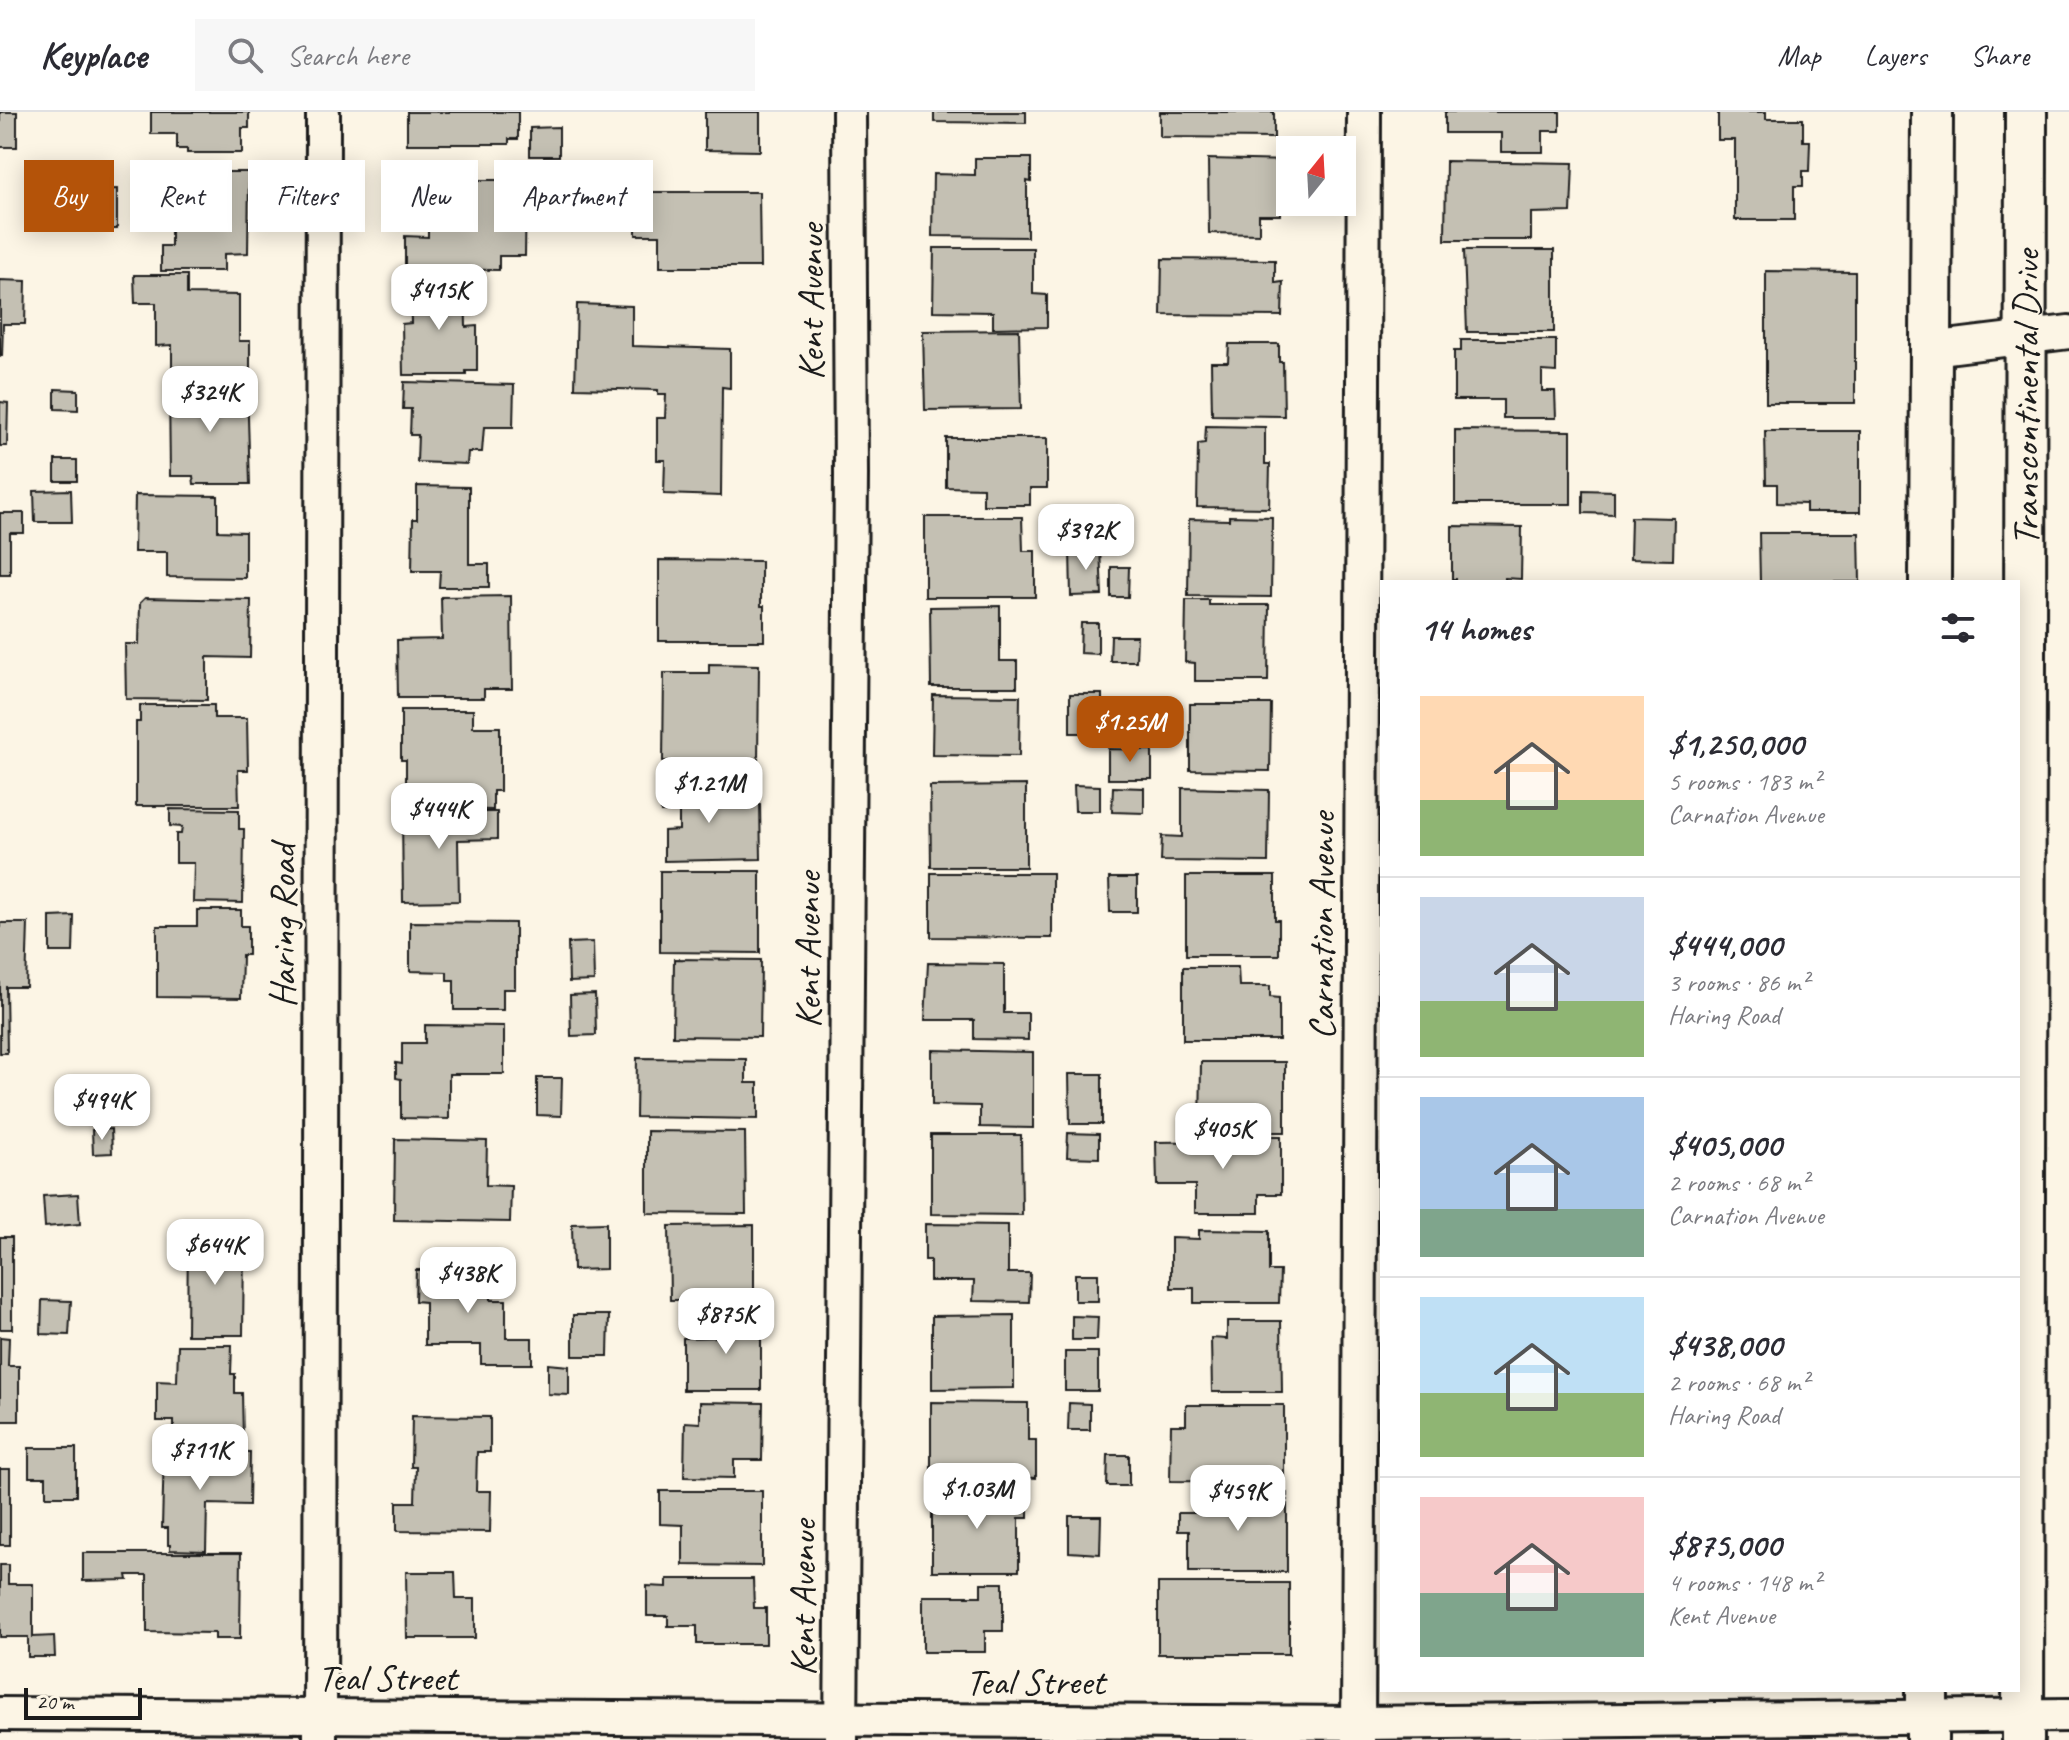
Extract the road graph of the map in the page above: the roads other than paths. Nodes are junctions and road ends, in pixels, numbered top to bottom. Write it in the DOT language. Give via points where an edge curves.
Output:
graph roads {
  1 [pos="323,112"];
  2 [pos="849,112"];
  3 [pos="1364,112"];
  4 [pos="1932,112"];
  5 [pos="2019,112"];
  6 [pos="2069,332"];
  7 [pos="2026,337"];
  8 [pos="1931,349"];
  9 [pos="1930,580"];
  10 [pos="0,1714"];
  11 [pos="2069,1715"];
  12 [pos="1927,1716"];
  13 [pos="320,1728"];
  14 [pos="2023,1728"];
  15 [pos="841,1730"];
  16 [pos="1358,1731"];
  1 -- 13 [label="street, Haring Road"];
  2 -- 15 [label="street, Kent Avenue"];
  3 -- 16 [label="street, Carnation Avenue"];
  4 -- 8 [label="street"];
  5 -- 7 [label="street, Transcontinental Drive"];
  6 -- 7 [label="street"];
  7 -- 8 [label="street"];
  7 -- 14 [label="street, Transcontinental Drive"];
  8 -- 9 [label="street"];
  10 -- 13 [label="street, Teal Street"];
  11 -- 14 [label="street, Teal Street"];
  12 -- 14 [label="street, Teal Street"];
  12 -- 16 [label="street, Teal Street"];
  13 -- 15 [label="street, Teal Street"];
  15 -- 16 [label="street, Teal Street"];
}
